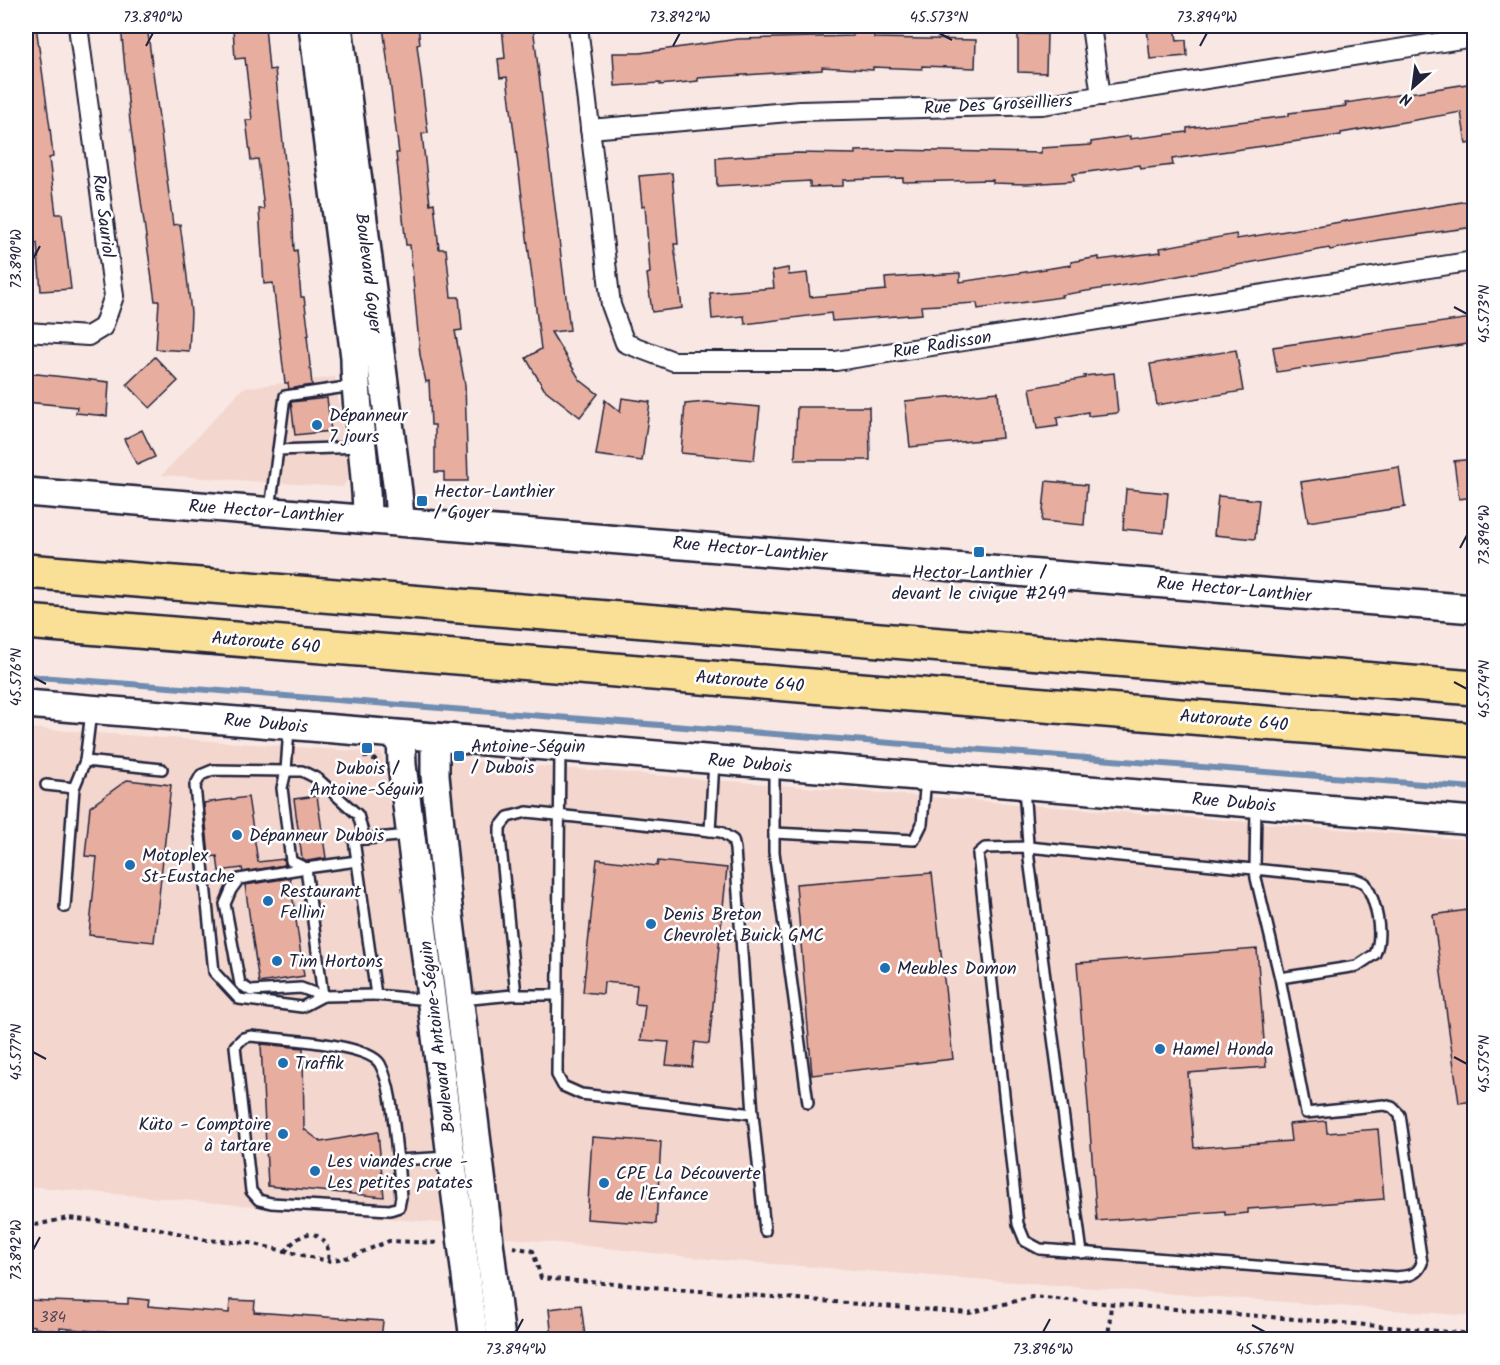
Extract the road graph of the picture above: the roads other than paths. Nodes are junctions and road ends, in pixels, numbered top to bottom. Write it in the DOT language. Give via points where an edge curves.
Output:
graph roads {
  1 [pos="78,26"];
  2 [pos="313,26"];
  3 [pos="338,26"];
  4 [pos="578,26"];
  5 [pos="1091,26"];
  6 [pos="1474,37"];
  7 [pos="1101,96"];
  8 [pos="590,129"];
  9 [pos="1474,261"];
  10 [pos="26,332"];
  11 [pos="355,386"];
  12 [pos="362,447"];
  13 [pos="278,450"];
  14 [pos="26,492"];
  15 [pos="269,511"];
  16 [pos="367,518"];
  17 [pos="400,520"];
  18 [pos="26,571"];
  19 [pos="1474,609"];
  20 [pos="26,622"];
  21 [pos="1474,688"];
  22 [pos="26,704"];
  23 [pos="91,709"];
  24 [pos="290,725"];
  25 [pos="401,735"];
  26 [pos="435,737"];
  27 [pos="1474,740"];
  28 [pos="560,747"];
  29 [pos="714,760"];
  30 [pos="85,761"];
  31 [pos="774,765"];
  32 [pos="162,769"];
  33 [pos="286,771"];
  34 [pos="926,777"];
  35 [pos="46,785"];
  36 [pos="1024,785"];
  37 [pos="74,788"];
  38 [pos="1256,803"];
  39 [pos="559,816"];
  40 [pos="1474,821"];
  41 [pos="710,831"];
  42 [pos="774,833"];
  43 [pos="411,835"];
  44 [pos="365,839"];
  45 [pos="1028,847"];
  46 [pos="357,861"];
  47 [pos="306,868"];
  48 [pos="1255,869"];
  49 [pos="65,907"];
  50 [pos="1280,978"];
  51 [pos="376,995"];
  52 [pos="516,995"];
  53 [pos="557,995"];
  54 [pos="323,996"];
  55 [pos="460,1000"];
  56 [pos="434,1001"];
  57 [pos="808,1103"];
  58 [pos="753,1114"];
  59 [pos="480,1155"];
  60 [pos="452,1157"];
  61 [pos="398,1160"];
  62 [pos="765,1231"];
  63 [pos="1082,1253"];
  64 [pos="474,1340"];
  65 [pos="501,1340"];
  1 -- 10 [label="street, Rue Sauriol" via="114,296 103,327 88,336"];
  2 -- 11 [label="street, Boulevard Goyer" via="355,357"];
  3 -- 17 [label="street, Boulevard Goyer"];
  4 -- 8 [label="street, Rue Radisson"];
  5 -- 7 [label="street"];
  6 -- 7 [label="street, Rue Des Groseilliers"];
  7 -- 8 [label="street, Rue Des Groseilliers" via="1042,105 800,111"];
  8 -- 9 [label="street, Rue Radisson" via="611,305 625,343 673,361 836,361"];
  11 -- 12 [label="street, Boulevard Goyer"];
  11 -- 13 [label="lane" via="285,396"];
  12 -- 13 [label="lane"];
  12 -- 16 [label="street, Boulevard Goyer"];
  13 -- 15 [label="lane"];
  14 -- 15 [label="street, Rue Hector-Lanthier"];
  15 -- 16 [label="street, Rue Hector-Lanthier"];
  16 -- 17 [label="street, Rue Hector-Lanthier"];
  17 -- 19 [label="street, Rue Hector-Lanthier"];
  18 -- 21 [label="highway"];
  20 -- 27 [label="highway, Autoroute 640"];
  22 -- 23 [label="street, Rue Dubois"];
  23 -- 24 [label="street, Rue Dubois"];
  23 -- 30 [label="lane"];
  24 -- 25 [label="street, Rue Dubois"];
  24 -- 33 [label="lane"];
  25 -- 26 [label="street, Rue Dubois"];
  25 -- 43 [label="street, Boulevard Antoine-Séguin"];
  26 -- 28 [label="street, Rue Dubois"];
  26 -- 55 [label="street, Boulevard Antoine-Séguin" via="435,775"];
  28 -- 29 [label="street, Rue Dubois"];
  28 -- 39 [label="lane"];
  29 -- 31 [label="street, Rue Dubois"];
  29 -- 41 [label="lane"];
  30 -- 32 [label="lane"];
  30 -- 37 [label="lane"];
  31 -- 34 [label="street, Rue Dubois"];
  31 -- 42 [label="lane"];
  33 -- 44 [label="lane" via="302,771 318,779 358,814"];
  33 -- 47 [label="lane" via="282,788 291,861"];
  33 -- 54 [label="lane" via="213,770 201,775 195,786 214,972 239,999 302,1007"];
  34 -- 36 [label="street, Rue Dubois"];
  34 -- 42 [label="lane" via="922,824 914,840"];
  35 -- 37 [label="lane"];
  36 -- 38 [label="street, Rue Dubois"];
  36 -- 45 [label="lane"];
  37 -- 49 [label="lane"];
  38 -- 40 [label="street, Rue Dubois"];
  38 -- 48 [label="lane"];
  39 -- 41 [label="lane"];
  39 -- 52 [label="lane" via="517,813 500,827"];
  39 -- 53 [label="lane"];
  41 -- 58 [label="lane" via="721,832 733,840 735,849"];
  42 -- 57 [label="lane"];
  43 -- 44 [label="lane"];
  43 -- 56 [label="street, Boulevard Antoine-Séguin"];
  44 -- 46 [label="lane" via="354,840"];
  45 -- 48 [label="lane"];
  45 -- 63 [label="lane"];
  45 -- 63 [label="lane" via="986,848 978,854 977,861 1018,1224 1031,1246"];
  46 -- 47 [label="lane"];
  46 -- 51 [label="lane"];
  47 -- 54 [label="lane"];
  47 -- 54 [label="lane" via="238,879 225,904 240,984 251,991 301,988"];
  48 -- 50 [label="lane"];
  48 -- 50 [label="lane" via="1355,879 1369,889 1376,912 1378,947 1367,961"];
  50 -- 63 [label="lane" via="1306,1113 1384,1105 1400,1115 1422,1263 1419,1271 1396,1277"];
  51 -- 54 [label="lane"];
  51 -- 56 [label="lane"];
  52 -- 53 [label="lane"];
  52 -- 55 [label="lane"];
  53 -- 58 [label="lane" via="557,1075 563,1086 580,1094"];
  55 -- 56 [label="street"];
  55 -- 59 [label="street, Boulevard Antoine-Séguin"];
  56 -- 60 [label="street, Boulevard Antoine-Séguin"];
  58 -- 62 [label="lane"];
  59 -- 60 [label="street"];
  59 -- 65 [label="street, Boulevard Antoine-Séguin"];
  60 -- 61 [label="lane"];
  60 -- 64 [label="street, Boulevard Antoine-Séguin"];
  61 -- 61 [label="lane" via="385,1077 379,1062 370,1054 251,1036 235,1046 251,1191 259,1200 390,1210 399,1207 401,1197"];
}
